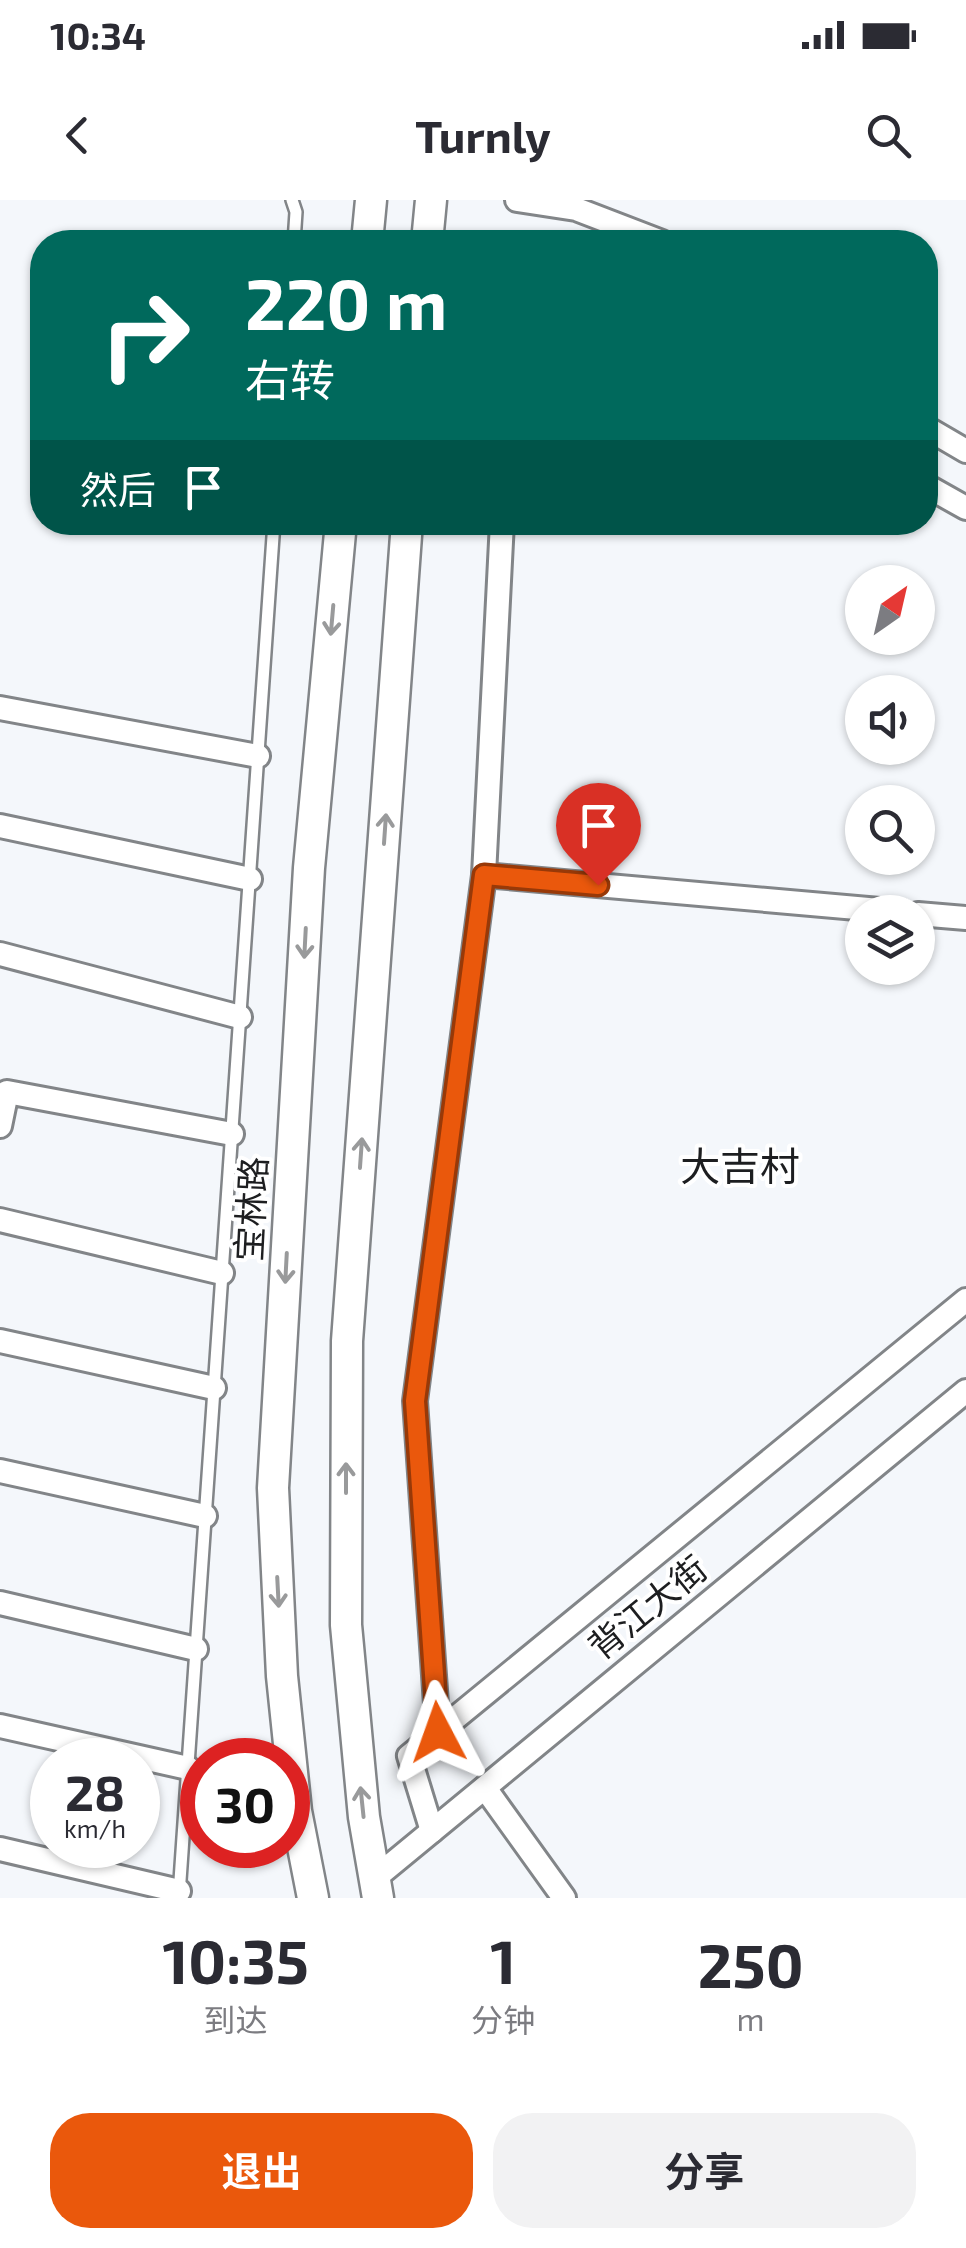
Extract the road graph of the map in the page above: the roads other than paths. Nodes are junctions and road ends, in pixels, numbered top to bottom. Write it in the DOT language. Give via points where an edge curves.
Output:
graph roads {
  1 [pos="292,200"];
  2 [pos="370,200"];
  3 [pos="430,200"];
  4 [pos="516,200"];
  5 [pos="576,204"];
  6 [pos="295,230"];
  7 [pos="368,230"];
  8 [pos="429,230"];
  9 [pos="635,230"];
  10 [pos="938,435"];
  11 [pos="966,451"];
  12 [pos="938,492"];
  13 [pos="966,508"];
  14 [pos="273,535"];
  15 [pos="340,535"];
  16 [pos="406,535"];
  17 [pos="501,535"];
  18 [pos="0,708"];
  19 [pos="258,756"];
  20 [pos="0,826"];
  21 [pos="484,875"];
  22 [pos="250,879"];
  23 [pos="845,907"];
  24 [pos="935,915"];
  25 [pos="966,918"];
  26 [pos="0,954"];
  27 [pos="240,1017"];
  28 [pos="4,1091"];
  29 [pos="0,1126"];
  30 [pos="232,1134"];
  31 [pos="0,1220"];
  32 [pos="222,1273"];
  33 [pos="966,1300"];
  34 [pos="0,1341"];
  35 [pos="214,1388"];
  36 [pos="966,1391"];
  37 [pos="0,1471"];
  38 [pos="205,1516"];
  39 [pos="0,1603"];
  40 [pos="196,1648"];
  41 [pos="0,1726"];
  42 [pos="438,1732"];
  43 [pos="190,1738"];
  44 [pos="180,1766"];
  45 [pos="484,1788"];
  46 [pos="432,1831"];
  47 [pos="0,1849"];
  48 [pos="181,1868"];
  49 [pos="376,1888"];
  50 [pos="179,1894"];
  51 [pos="313,1898"];
  52 [pos="564,1898"];
  1 -- 6 [label="lane"];
  2 -- 7 [label="main road"];
  3 -- 8 [label="main road"];
  4 -- 5 [label="street"];
  5 -- 9 [label="street"];
  10 -- 11 [label="street"];
  12 -- 13 [label="street"];
  14 -- 19 [label="lane"];
  15 -- 51 [label="main road, 宝林路, one-way" via="309,868 273,1488 284,1696"];
  49 -- 16 [label="main road, one-way" via="346,1624 347,1341"];
  17 -- 21 [label="street"];
  18 -- 19 [label="street"];
  19 -- 22 [label="lane"];
  20 -- 22 [label="street"];
  21 -- 23 [label="street"];
  21 -- 42 [label="street" via="415,1401"];
  22 -- 27 [label="lane"];
  24 -- 25 [label="street"];
  26 -- 27 [label="street"];
  27 -- 30 [label="lane"];
  28 -- 29 [label="street"];
  28 -- 30 [label="street"];
  30 -- 32 [label="lane"];
  31 -- 32 [label="street"];
  32 -- 35 [label="lane"];
  33 -- 42 [label="street"];
  34 -- 35 [label="street"];
  35 -- 38 [label="lane"];
  36 -- 45 [label="street, 背江大街"];
  37 -- 38 [label="street"];
  38 -- 40 [label="lane"];
  39 -- 40 [label="street"];
  40 -- 43 [label="lane"];
  41 -- 44 [label="street"];
  42 -- 46 [label="street" via="409,1756"];
  45 -- 46 [label="street, 背江大街"];
  45 -- 52 [label="street"];
  46 -- 49 [label="street, 背江大街"];
  47 -- 50 [label="street"];
  48 -- 50 [label="lane"];
}
